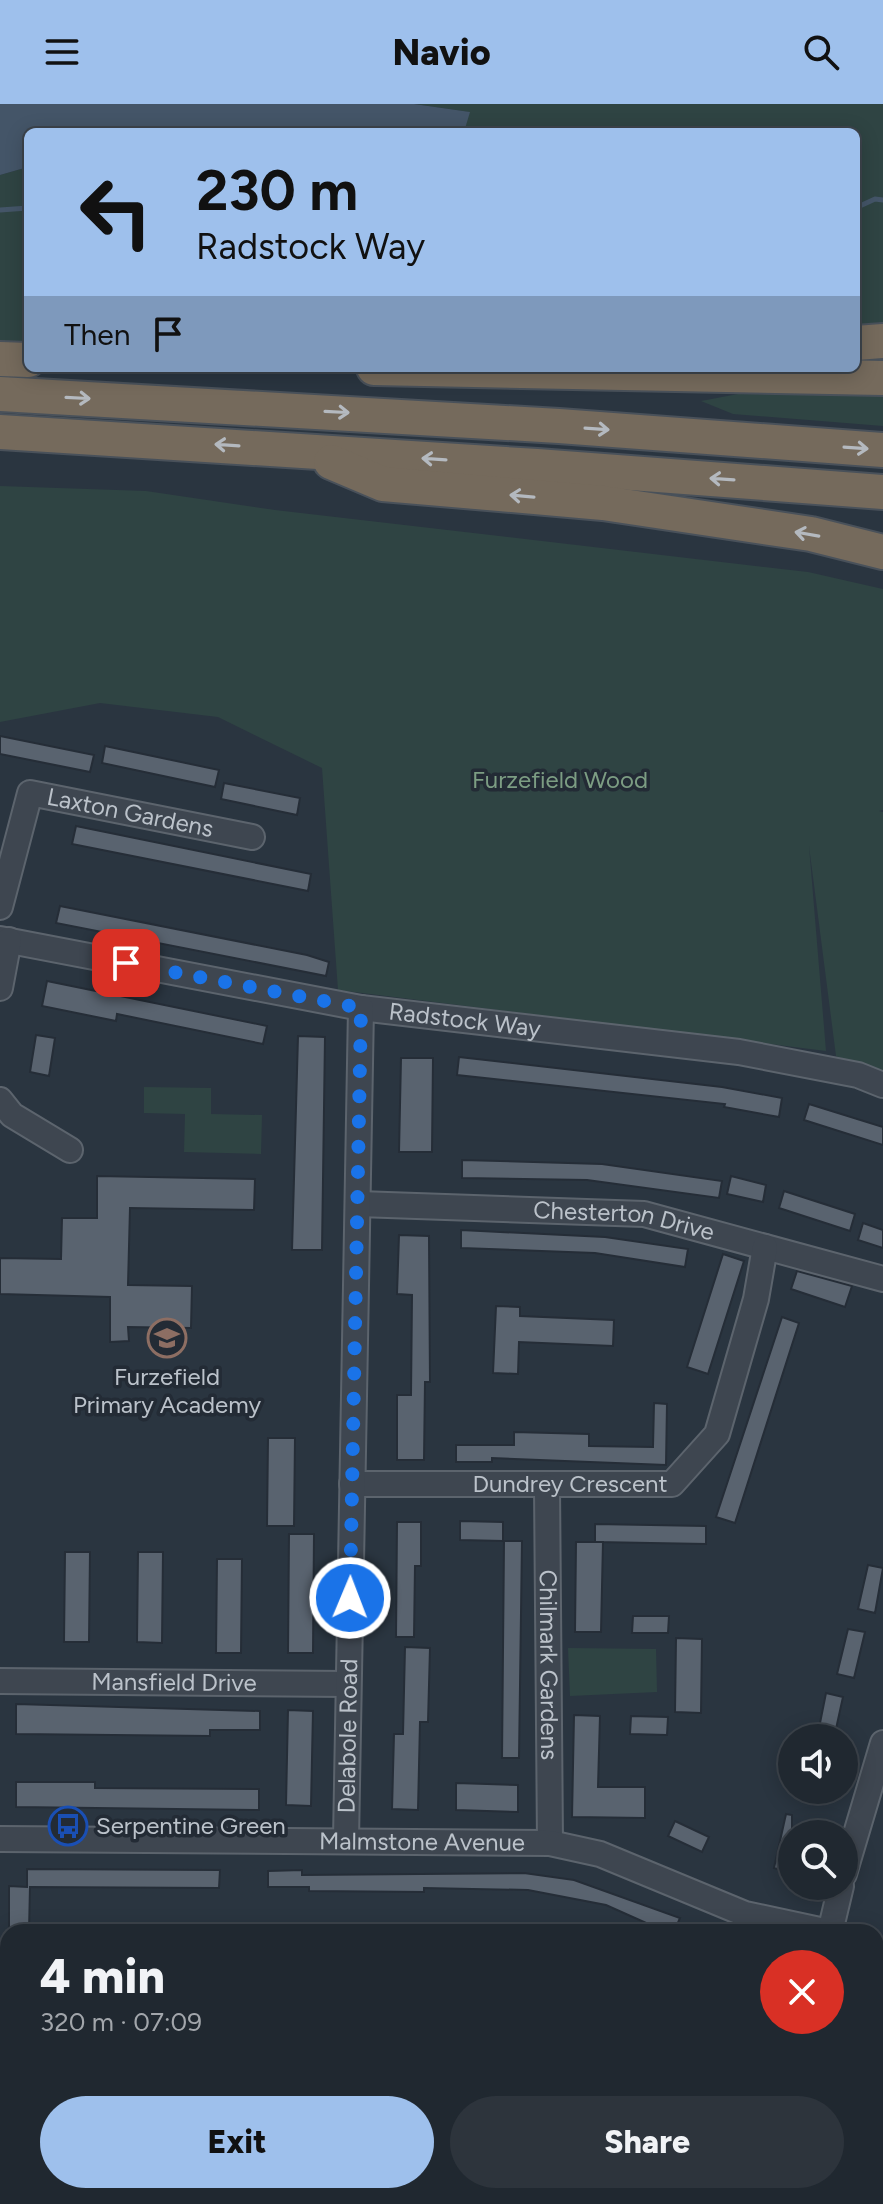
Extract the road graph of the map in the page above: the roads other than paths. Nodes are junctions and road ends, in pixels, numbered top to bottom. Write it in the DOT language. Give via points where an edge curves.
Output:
graph roads {
  1 [pos="883,341"];
  2 [pos="860,343"];
  3 [pos="0,359"];
  4 [pos="24,360"];
  5 [pos="685,372"];
  6 [pos="883,378"];
  7 [pos="0,394"];
  8 [pos="0,432"];
  9 [pos="883,450"];
  10 [pos="305,451"];
  11 [pos="883,492"];
  12 [pos="883,552"];
  13 [pos="252,837"];
  14 [pos="0,907"];
  15 [pos="4,939"];
  16 [pos="0,988"];
  17 [pos="361,1008"];
  18 [pos="883,1085"];
  19 [pos="0,1100"];
  20 [pos="70,1150"];
  21 [pos="359,1204"];
  22 [pos="765,1247"];
  23 [pos="883,1279"];
  24 [pos="352,1484"];
  25 [pos="547,1487"];
  26 [pos="0,1681"];
  27 [pos="348,1684"];
  28 [pos="883,1743"];
  29 [pos="876,1791"];
  30 [pos="858,1838"];
  31 [pos="0,1839"];
  32 [pos="346,1840"];
  33 [pos="550,1843"];
  34 [pos="837,1900"];
  35 [pos="792,1924"];
  36 [pos="831,1924"];
  1 -- 2 [label="highway"];
  3 -- 4 [label="highway"];
  5 -- 6 [label="highway"];
  7 -- 9 [label="highway, one-way"];
  10 -- 8 [label="highway, one-way"];
  11 -- 10 [label="highway, one-way"];
  12 -- 10 [label="highway, one-way" via="811,534 603,503 383,484"];
  13 -- 14 [label="street, Laxton Gardens" via="30,793"];
  15 -- 16 [label="street"];
  15 -- 17 [label="street, Radstock Way"];
  17 -- 18 [label="street, Radstock Way" via="739,1052 858,1075"];
  17 -- 21 [label="street, Delabole Road"];
  19 -- 20 [label="street" via="12,1115"];
  21 -- 22 [label="street, Chesterton Drive" via="644,1214"];
  21 -- 24 [label="street, Delabole Road"];
  22 -- 23 [label="street, Chesterton Drive"];
  22 -- 25 [label="street, Dundrey Crescent" via="756,1299 717,1434 672,1484"];
  24 -- 25 [label="street, Dundrey Crescent"];
  24 -- 27 [label="street, Delabole Road"];
  25 -- 33 [label="street, Chilmark Gardens"];
  26 -- 27 [label="street, Mansfield Drive"];
  27 -- 32 [label="street, Delabole Road"];
  28 -- 29 [label="street"];
  29 -- 30 [label="street"];
  31 -- 32 [label="street, Malmstone Avenue"];
  32 -- 33 [label="street, Malmstone Avenue"];
  33 -- 35 [label="street, Malmstone Avenue" via="600,1854 745,1914"];
  34 -- 36 [label="street"];
}
